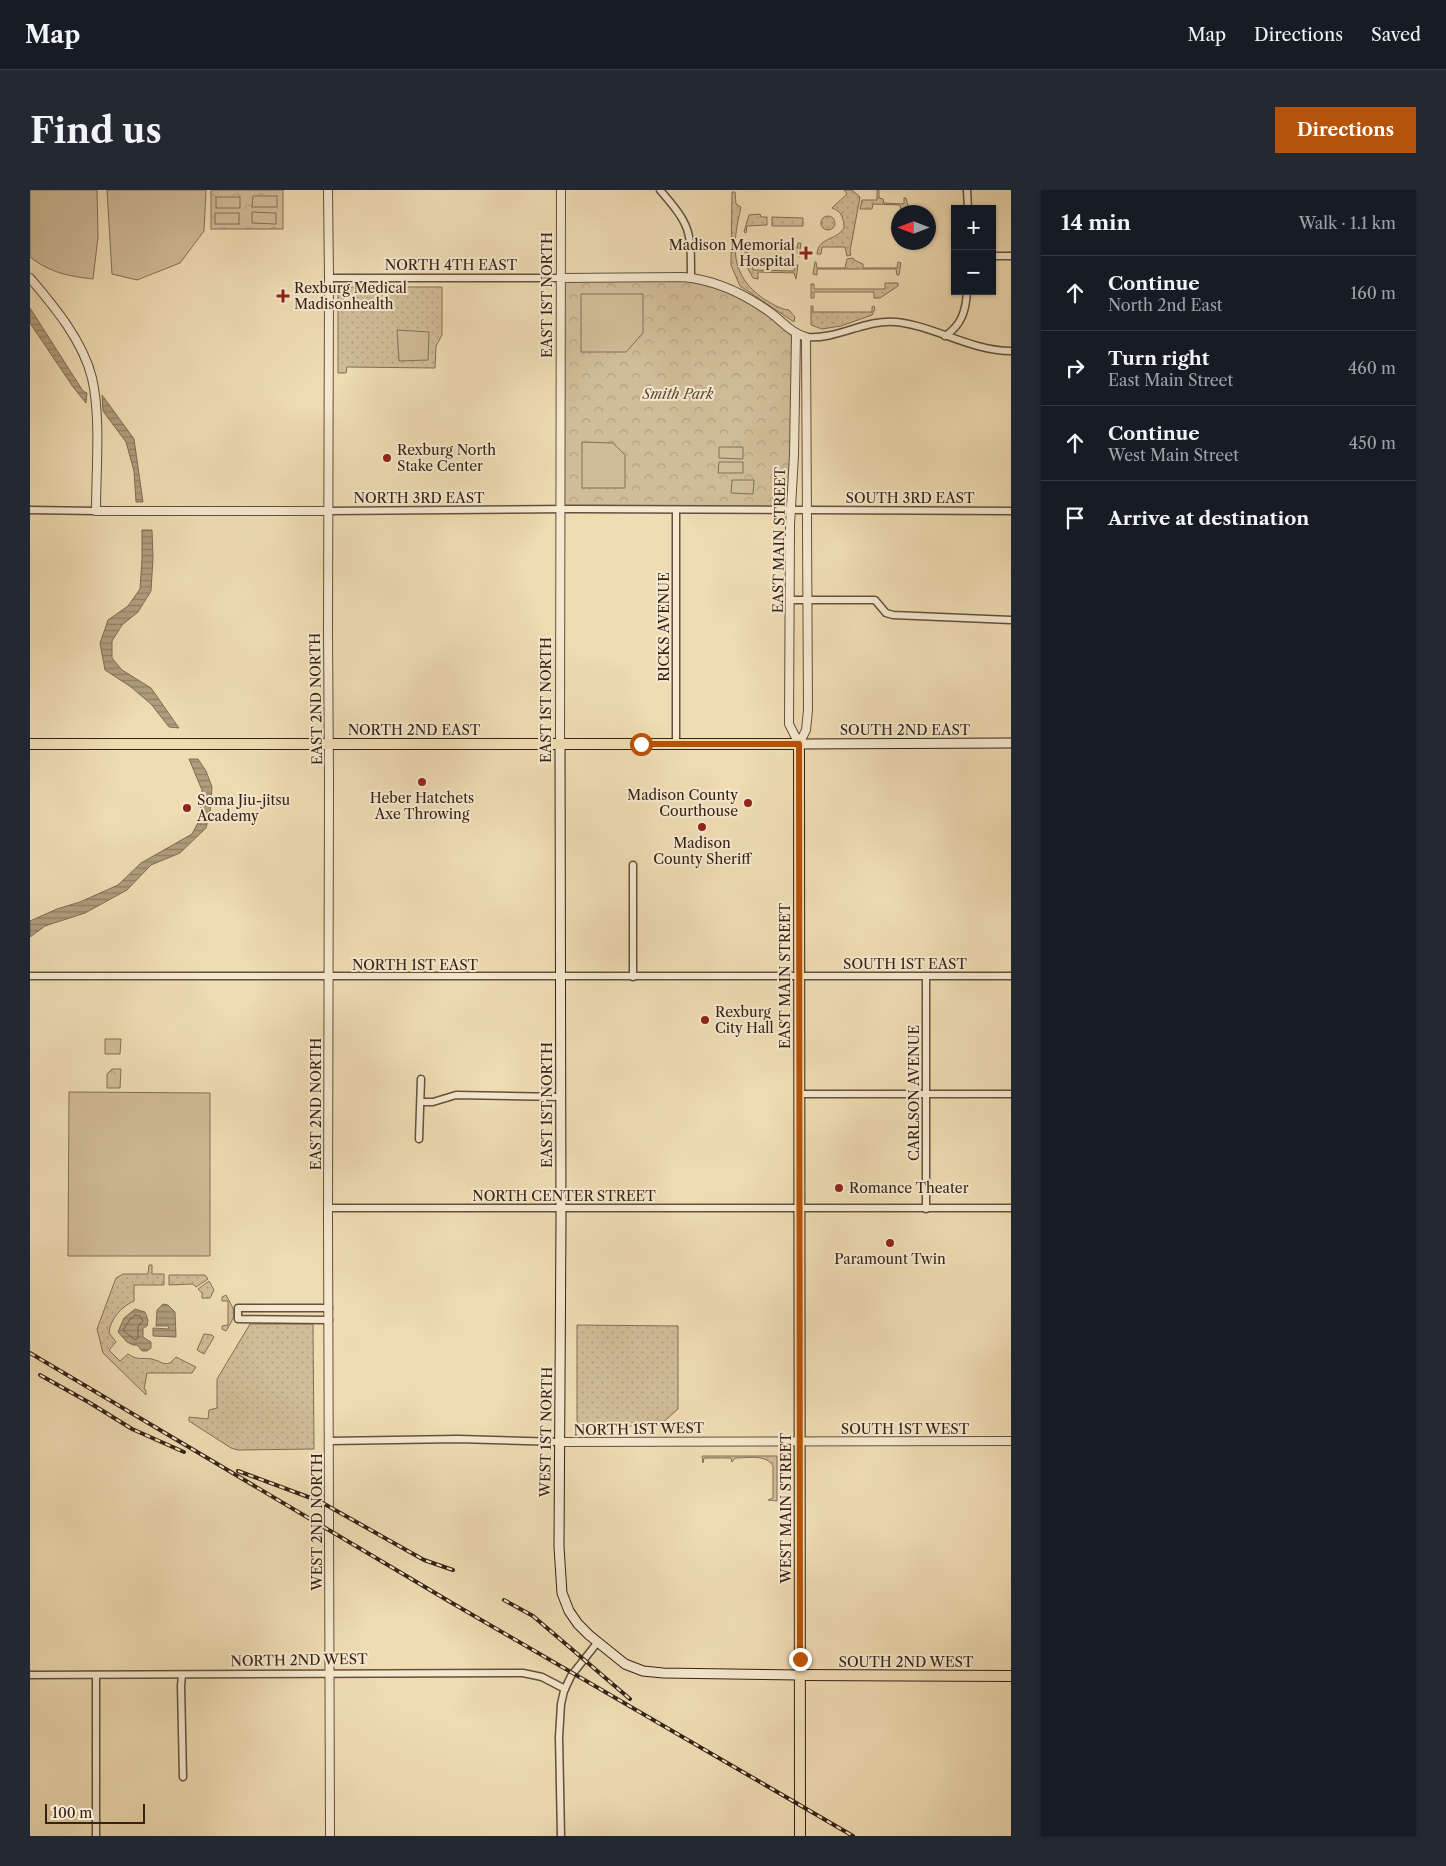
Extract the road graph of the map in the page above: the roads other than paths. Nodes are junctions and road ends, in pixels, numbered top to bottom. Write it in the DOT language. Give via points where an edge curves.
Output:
graph roads {
  1 [pos="328,190"];
  2 [pos="561,190"];
  3 [pos="660,190"];
  4 [pos="967,190"];
  5 [pos="968,205"];
  6 [pos="996,256"];
  7 [pos="1011,256"];
  8 [pos="30,278"];
  9 [pos="329,278"];
  10 [pos="561,278"];
  11 [pos="691,278"];
  12 [pos="966,295"];
  13 [pos="796,334"];
  14 [pos="945,336"];
  15 [pos="806,337"];
  16 [pos="1011,350"];
  17 [pos="30,510"];
  18 [pos="560,510"];
  19 [pos="676,510"];
  20 [pos="792,510"];
  21 [pos="808,510"];
  22 [pos="96,511"];
  23 [pos="328,511"];
  24 [pos="1011,511"];
  25 [pos="809,599"];
  26 [pos="790,600"];
  27 [pos="1011,620"];
  28 [pos="1011,743"];
  29 [pos="30,744"];
  30 [pos="328,744"];
  31 [pos="560,744"];
  32 [pos="676,744"];
  33 [pos="799,744"];
  34 [pos="633,865"];
  35 [pos="30,976"];
  36 [pos="799,976"];
  37 [pos="1011,976"];
  38 [pos="328,977"];
  39 [pos="561,977"];
  40 [pos="633,977"];
  41 [pos="926,977"];
  42 [pos="420,1079"];
  43 [pos="927,1093"];
  44 [pos="799,1094"];
  45 [pos="1011,1094"];
  46 [pos="561,1096"];
  47 [pos="421,1102"];
  48 [pos="419,1139"];
  49 [pos="328,1208"];
  50 [pos="1011,1208"];
  51 [pos="561,1209"];
  52 [pos="799,1209"];
  53 [pos="926,1209"];
  54 [pos="329,1308"];
  55 [pos="329,1320"];
  56 [pos="329,1441"];
  57 [pos="1011,1441"];
  58 [pos="561,1442"];
  59 [pos="800,1442"];
  60 [pos="598,1643"];
  61 [pos="330,1673"];
  62 [pos="30,1675"];
  63 [pos="96,1675"];
  64 [pos="182,1675"];
  65 [pos="800,1676"];
  66 [pos="1011,1676"];
  67 [pos="565,1689"];
  68 [pos="183,1777"];
  69 [pos="96,1836"];
  70 [pos="330,1836"];
  71 [pos="561,1836"];
  72 [pos="800,1836"];
  1 -- 9 [label="street, EAST 2ND NORTH"];
  2 -- 10 [label="street, EAST 1ST NORTH"];
  3 -- 11 [label="street" via="686,223 691,244"];
  4 -- 5 [label="street"];
  6 -- 7 [label="street"];
  8 -- 22 [label="street" via="73,336 92,377 96,412"];
  9 -- 10 [label="street, NORTH 4TH EAST"];
  9 -- 23 [label="street, EAST 2ND NORTH"];
  10 -- 11 [label="street, NORTH 4TH EAST"];
  10 -- 18 [label="street, EAST 1ST NORTH"];
  11 -- 13 [label="street, NORTH 4TH EAST" via="727,287 748,297"];
  12 -- 14 [label="street" via="958,326"];
  13 -- 15 [label="street"];
  13 -- 20 [label="street, EAST MAIN STREET"];
  14 -- 15 [label="street" via="908,324 877,322 845,332"];
  14 -- 16 [label="street" via="997,350"];
  15 -- 21 [label="street, EAST MAIN STREET"];
  17 -- 22 [label="street, NORTH 3RD EAST"];
  18 -- 19 [label="street, NORTH 3RD EAST"];
  18 -- 23 [label="street, NORTH 3RD EAST"];
  18 -- 31 [label="street, EAST 1ST NORTH"];
  19 -- 20 [label="street, NORTH 3RD EAST"];
  19 -- 32 [label="street, RICKS AVENUE"];
  20 -- 21 [label="street, NORTH 3RD EAST"];
  20 -- 26 [label="street, EAST MAIN STREET"];
  21 -- 24 [label="street, SOUTH 3RD EAST"];
  21 -- 25 [label="street, EAST MAIN STREET"];
  22 -- 23 [label="street, NORTH 3RD EAST"];
  23 -- 30 [label="street, EAST 2ND NORTH"];
  25 -- 26 [label="street"];
  25 -- 27 [label="street" via="875,600 886,613 893,615"];
  25 -- 33 [label="street, EAST MAIN STREET" via="808,710 806,730"];
  26 -- 33 [label="street, EAST MAIN STREET" via="789,724"];
  28 -- 33 [label="main road, SOUTH 2ND EAST"];
  29 -- 30 [label="main road, NORTH 2ND EAST"];
  30 -- 31 [label="main road, NORTH 2ND EAST"];
  30 -- 38 [label="street, EAST 2ND NORTH"];
  31 -- 32 [label="main road, NORTH 2ND EAST"];
  31 -- 39 [label="main road, EAST 1ST NORTH"];
  32 -- 33 [label="main road, NORTH 2ND EAST"];
  33 -- 36 [label="main road, EAST MAIN STREET"];
  34 -- 40 [label="street"];
  35 -- 38 [label="street, NORTH 1ST EAST"];
  36 -- 40 [label="street, NORTH 1ST EAST"];
  36 -- 41 [label="street, SOUTH 1ST EAST"];
  36 -- 44 [label="main road, EAST MAIN STREET"];
  37 -- 41 [label="street, SOUTH 1ST EAST"];
  38 -- 39 [label="street, NORTH 1ST EAST"];
  38 -- 49 [label="street, EAST 2ND NORTH"];
  39 -- 40 [label="street, NORTH 1ST EAST"];
  39 -- 46 [label="main road, EAST 1ST NORTH"];
  41 -- 43 [label="street, CARLSON AVENUE"];
  42 -- 47 [label="street"];
  43 -- 44 [label="street"];
  43 -- 45 [label="street"];
  43 -- 53 [label="street, CARLSON AVENUE"];
  44 -- 52 [label="main road, EAST MAIN STREET"];
  46 -- 47 [label="street" via="456,1095"];
  46 -- 51 [label="main road, EAST 1ST NORTH"];
  47 -- 48 [label="street"];
  49 -- 51 [label="street, NORTH CENTER STREET"];
  49 -- 54 [label="street, WEST 2ND NORTH"];
  50 -- 53 [label="street, NORTH CENTER STREET"];
  51 -- 52 [label="street, NORTH CENTER STREET"];
  51 -- 58 [label="main road, WEST 1ST NORTH"];
  52 -- 53 [label="street, NORTH CENTER STREET"];
  52 -- 59 [label="main road, WEST MAIN STREET"];
  54 -- 55 [label="street, WEST 2ND NORTH"];
  54 -- 55 [label="street" via="238,1308 238,1319"];
  55 -- 56 [label="street, WEST 2ND NORTH"];
  56 -- 58 [label="street, NORTH 1ST WEST" via="465,1439"];
  56 -- 61 [label="street, WEST 2ND NORTH"];
  57 -- 59 [label="street, SOUTH 1ST WEST"];
  58 -- 59 [label="street, NORTH 1ST WEST"];
  58 -- 60 [label="main road, WEST 1ST NORTH" via="559,1547 562,1593 573,1618"];
  59 -- 65 [label="main road, WEST MAIN STREET"];
  60 -- 65 [label="main road, WEST 1ST NORTH" via="633,1668 663,1673"];
  60 -- 67 [label="street" via="573,1673"];
  61 -- 64 [label="street, NORTH 2ND WEST"];
  61 -- 67 [label="street, NORTH 2ND WEST" via="523,1673 542,1677"];
  61 -- 70 [label="street, WEST 2ND NORTH"];
  62 -- 63 [label="street, NORTH 2ND WEST"];
  63 -- 64 [label="street, NORTH 2ND WEST"];
  63 -- 69 [label="street"];
  64 -- 68 [label="street"];
  65 -- 66 [label="main road, SOUTH 2ND WEST"];
  65 -- 72 [label="main road, WEST MAIN STREET"];
  67 -- 71 [label="street" via="560,1716"];
}
